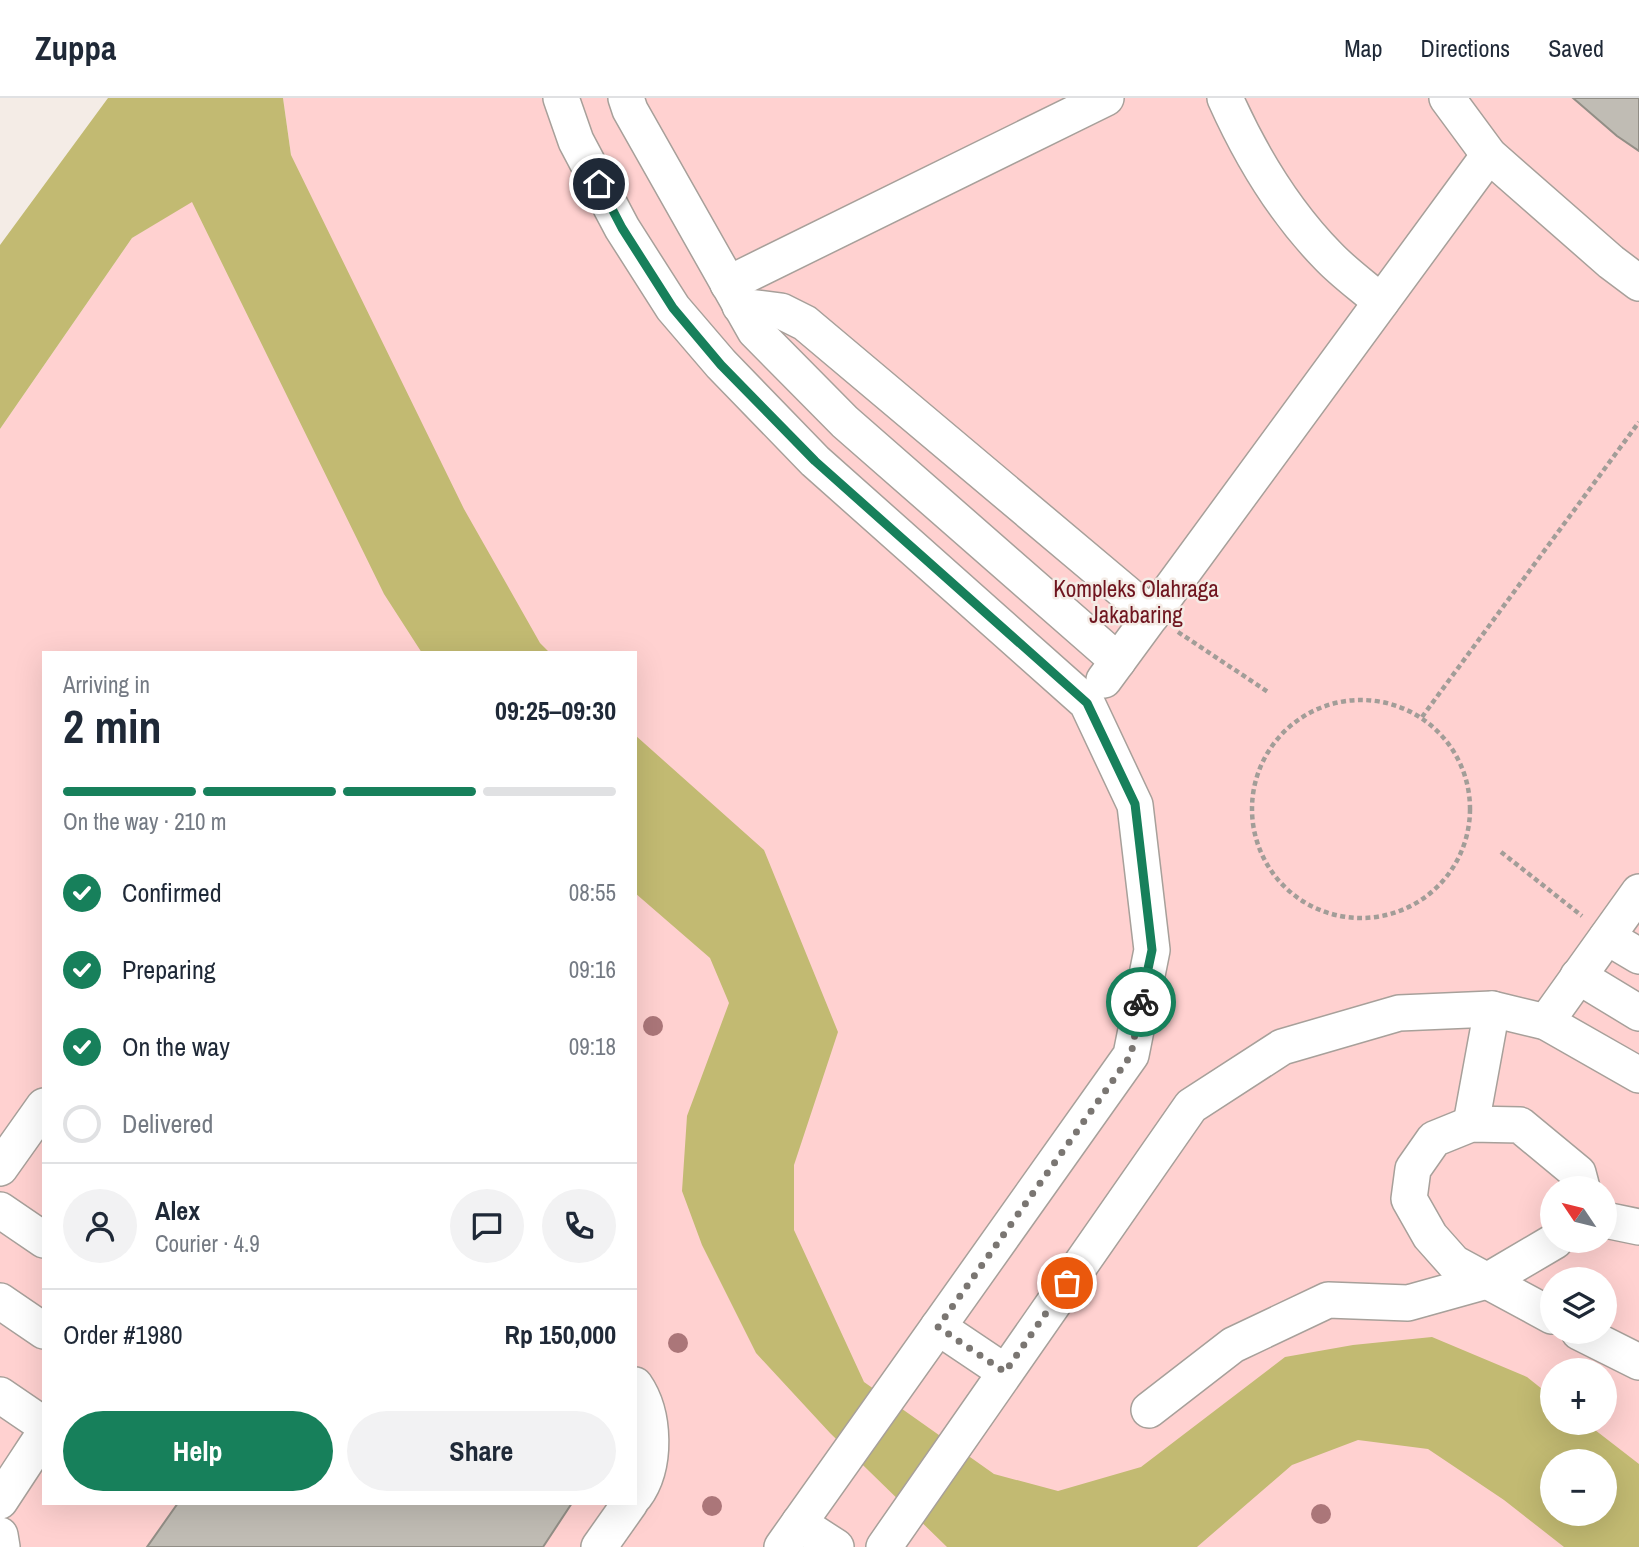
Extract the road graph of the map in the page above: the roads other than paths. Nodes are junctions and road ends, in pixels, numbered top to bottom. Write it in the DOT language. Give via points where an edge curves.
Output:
graph roads {
  1 [pos="561,98"];
  2 [pos="625,98"];
  3 [pos="1106,98"];
  4 [pos="1226,98"];
  5 [pos="1447,98"];
  6 [pos="1489,155"];
  7 [pos="1639,283"];
  8 [pos="734,295"];
  9 [pos="1381,302"];
  10 [pos="1152,614"];
  11 [pos="1118,661"];
  12 [pos="1087,703"];
  13 [pos="1639,891"];
  14 [pos="1607,937"];
  15 [pos="1639,956"];
  16 [pos="1578,976"];
  17 [pos="1492,1009"];
  18 [pos="1639,1013"];
  19 [pos="1546,1022"];
  20 [pos="1639,1075"];
  21 [pos="1471,1124"];
  22 [pos="38,1125"];
  23 [pos="0,1168"];
  24 [pos="1579,1176"];
  25 [pos="0,1210"];
  26 [pos="1617,1222"];
  27 [pos="1639,1227"];
  28 [pos="42,1239"];
  29 [pos="1540,1250"];
  30 [pos="1487,1281"];
  31 [pos="0,1301"];
  32 [pos="1540,1310"];
  33 [pos="938,1327"];
  34 [pos="42,1330"];
  35 [pos="1603,1344"];
  36 [pos="1639,1362"];
  37 [pos="1005,1372"];
  38 [pos="637,1388"];
  39 [pos="0,1395"];
  40 [pos="1149,1410"];
  41 [pos="42,1424"];
  42 [pos="42,1437"];
  43 [pos="637,1493"];
  44 [pos="0,1501"];
  45 [pos="629,1505"];
  46 [pos="797,1526"];
  47 [pos="0,1535"];
  48 [pos="2,1547"];
  49 [pos="599,1547"];
  50 [pos="836,1547"];
  51 [pos="884,1547"];
  1 -- 12 [label="street" via="576,141 622,228 673,308 721,365 815,461"];
  2 -- 8 [label="street"];
  3 -- 8 [label="street"];
  4 -- 9 [label="street" via="1236,124 1279,196 1328,256"];
  5 -- 6 [label="street"];
  6 -- 7 [label="street"];
  6 -- 9 [label="street"];
  8 -- 10 [label="street" via="805,323"];
  8 -- 11 [label="street" via="755,331 845,422"];
  9 -- 10 [label="street"];
  10 -- 11 [label="street"];
  11 -- 12 [label="street"];
  12 -- 33 [label="street" via="1135,804 1152,950 1131,1055"];
  13 -- 14 [label="street"];
  14 -- 15 [label="street"];
  14 -- 16 [label="street"];
  16 -- 18 [label="street"];
  16 -- 19 [label="street"];
  17 -- 19 [label="street"];
  17 -- 21 [label="street"];
  17 -- 37 [label="street" via="1399,1013 1282,1047 1191,1106"];
  19 -- 20 [label="street"];
  21 -- 24 [label="street" via="1520,1125"];
  21 -- 30 [label="street" via="1434,1139 1413,1169 1409,1199 1430,1236 1454,1263"];
  22 -- 23 [label="street"];
  25 -- 28 [label="street"];
  26 -- 27 [label="street"];
  29 -- 30 [label="street"];
  30 -- 32 [label="street"];
  30 -- 40 [label="street" via="1408,1303 1328,1300 1233,1345"];
  31 -- 34 [label="street"];
  33 -- 37 [label="street"];
  33 -- 46 [label="street"];
  35 -- 36 [label="street"];
  37 -- 51 [label="street"];
  38 -- 43 [label="street" via="646,1400 651,1427"];
  39 -- 41 [label="street"];
  42 -- 44 [label="street"];
  45 -- 49 [label="street"];
  46 -- 50 [label="street"];
  47 -- 48 [label="street"];
}
